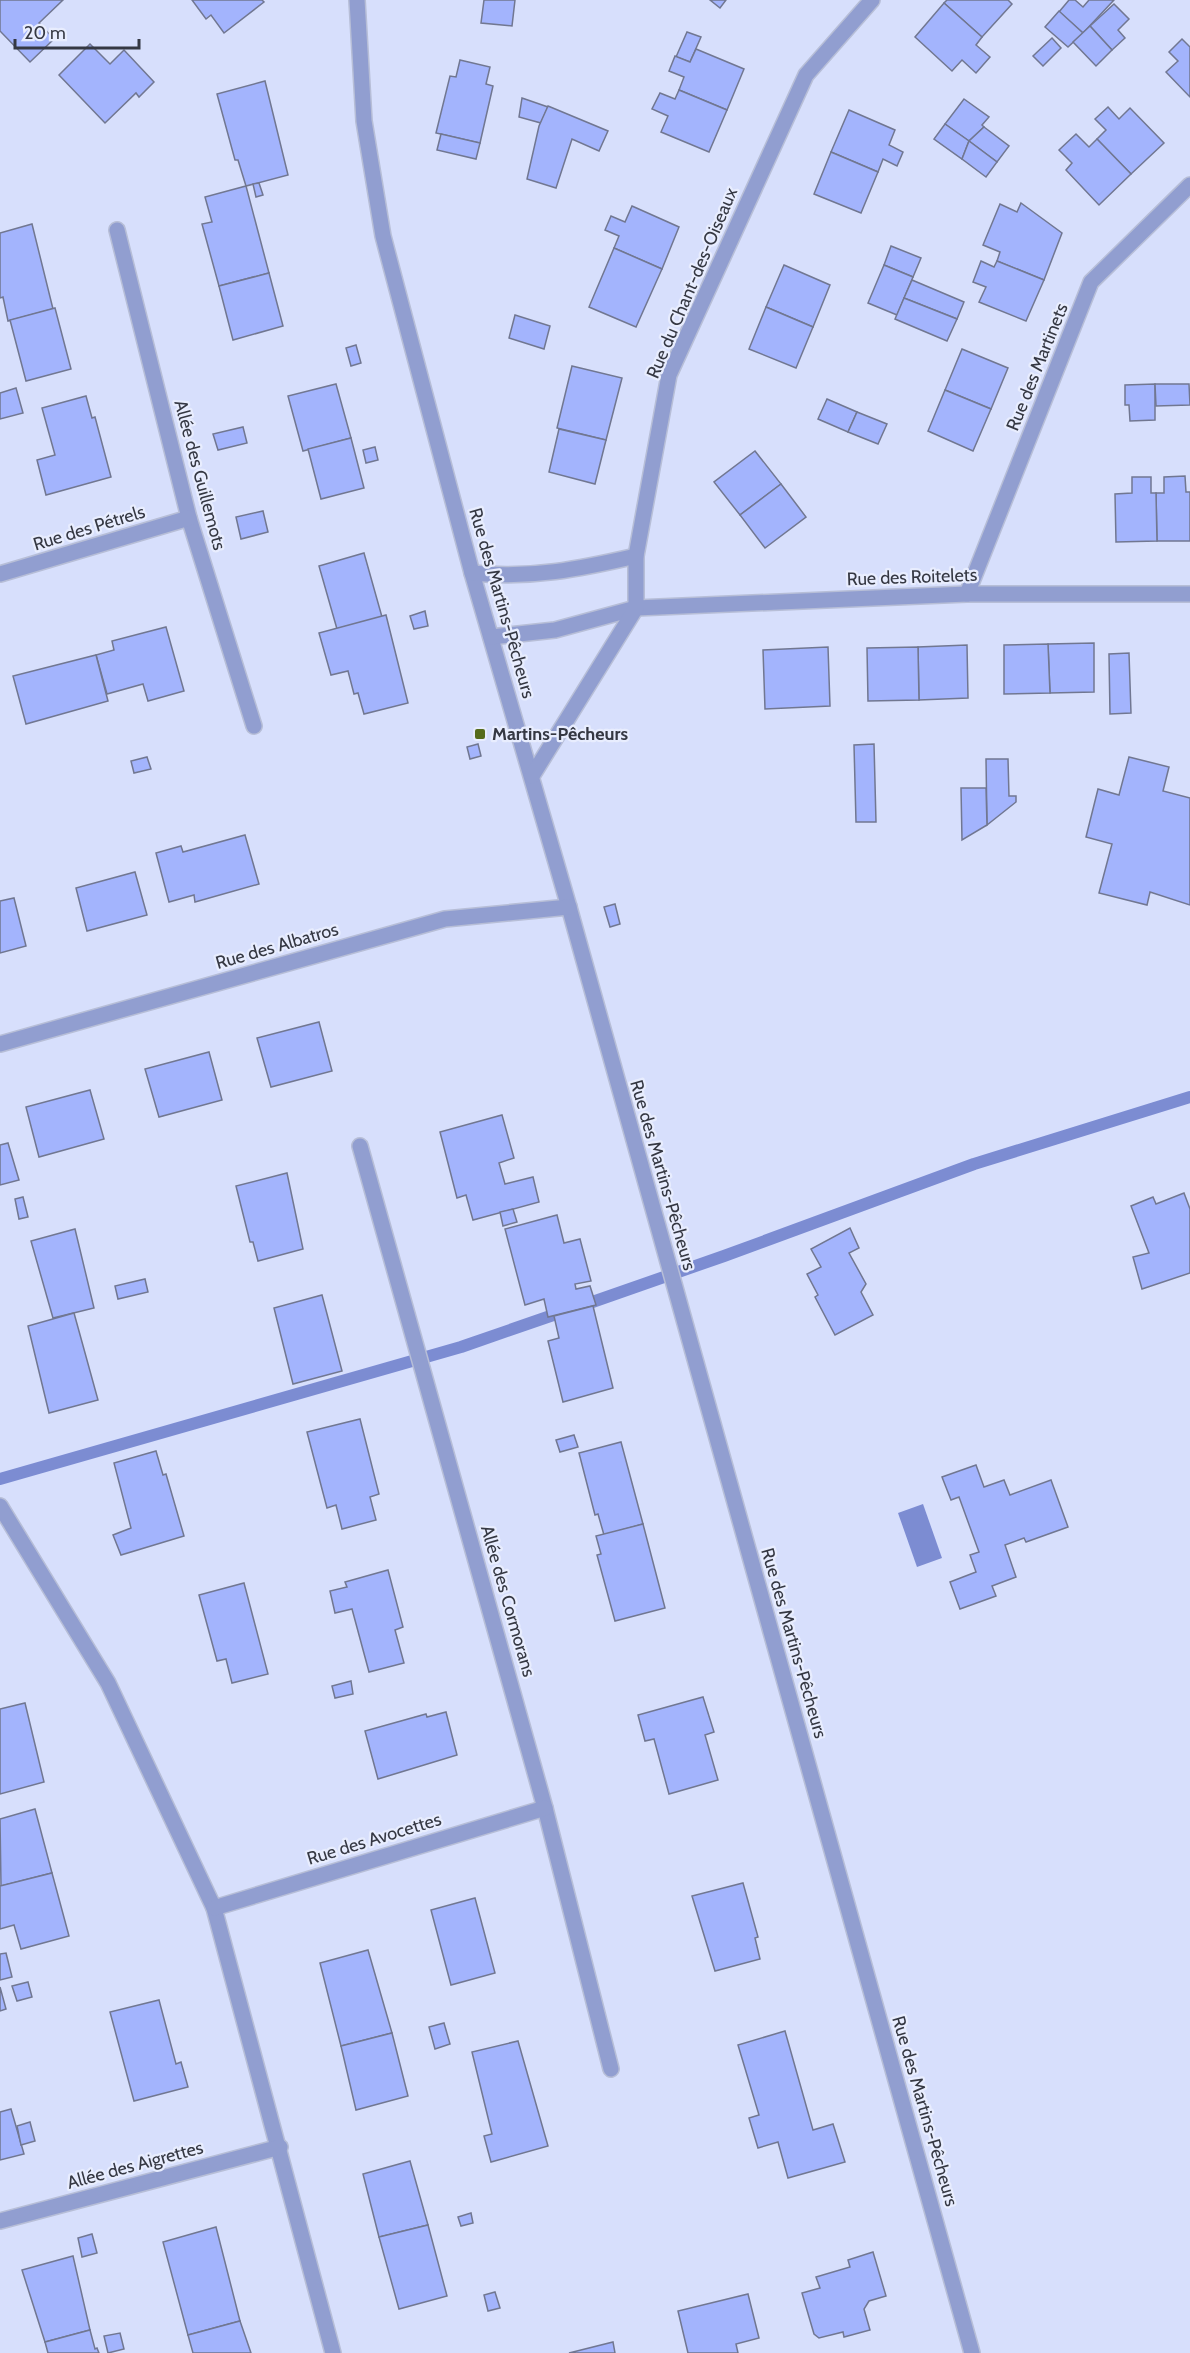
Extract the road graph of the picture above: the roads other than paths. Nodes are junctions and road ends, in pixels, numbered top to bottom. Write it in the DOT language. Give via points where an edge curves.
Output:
graph roads {
  1 [pos="357,0"];
  2 [pos="872,0"];
  3 [pos="1188,190"];
  4 [pos="117,230"];
  5 [pos="189,518"];
  6 [pos="636,556"];
  7 [pos="472,573"];
  8 [pos="0,574"];
  9 [pos="967,594"];
  10 [pos="1190,594"];
  11 [pos="636,608"];
  12 [pos="491,637"];
  13 [pos="254,726"];
  14 [pos="532,776"];
  15 [pos="568,907"];
  16 [pos="0,1044"];
  17 [pos="360,1146"];
  18 [pos="0,1506"];
  19 [pos="545,1808"];
  20 [pos="214,1908"];
  21 [pos="611,2069"];
  22 [pos="280,2148"];
  23 [pos="0,2221"];
  24 [pos="333,2353"];
  25 [pos="972,2353"];
  1 -- 7 [label="street, Rue des Martins-Pêcheurs" via="364,121 383,236"];
  2 -- 6 [label="street, Rue du Chant-des-Oiseaux" via="806,75 669,375"];
  3 -- 9 [label="street, Rue des Martinets" via="1091,282"];
  4 -- 5 [label="street, Allée des Guillemots"];
  5 -- 8 [label="street, Rue des Pétrels"];
  5 -- 13 [label="street, Allée des Guillemots"];
  6 -- 7 [label="street" via="567,572 500,576"];
  6 -- 11 [label="street"];
  7 -- 12 [label="street, Rue des Martins-Pêcheurs"];
  9 -- 10 [label="street, Rue des Roitelets"];
  9 -- 11 [label="street, Rue des Roitelets"];
  11 -- 12 [label="street, Rue des Roitelets" via="555,630"];
  11 -- 14 [label="street"];
  12 -- 14 [label="street, Rue des Martins-Pêcheurs"];
  14 -- 15 [label="street, Rue des Martins-Pêcheurs"];
  15 -- 16 [label="street, Rue des Albatros" via="445,919"];
  15 -- 25 [label="street, Rue des Martins-Pêcheurs"];
  17 -- 19 [label="street, Allée des Cormorans"];
  18 -- 20 [label="street" via="108,1683"];
  19 -- 20 [label="street, Rue des Avocettes"];
  19 -- 21 [label="street, Allée des Cormorans"];
  20 -- 22 [label="street"];
  22 -- 23 [label="street, Allée des Aigrettes"];
  22 -- 24 [label="street"];
}
